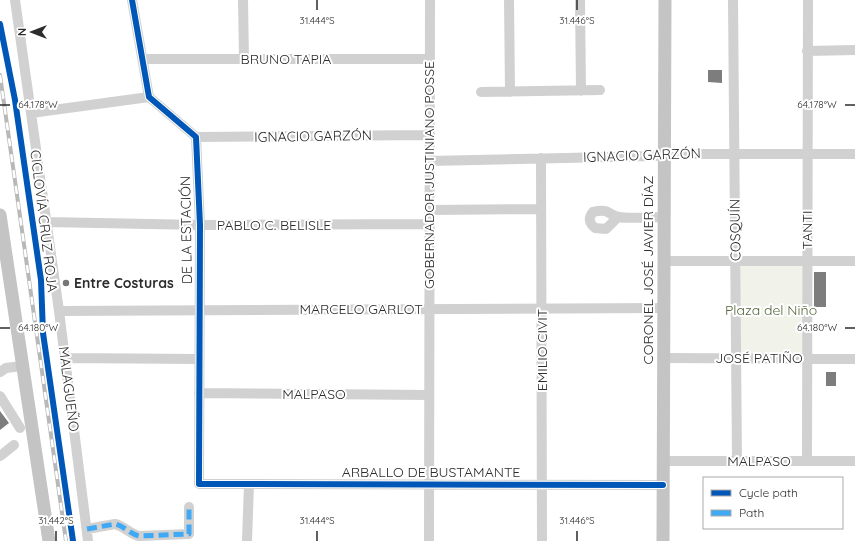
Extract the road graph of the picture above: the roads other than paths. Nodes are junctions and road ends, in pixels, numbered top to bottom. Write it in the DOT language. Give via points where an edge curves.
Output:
graph roads {
  1 [pos="15,0"];
  2 [pos="132,0"];
  3 [pos="243,0"];
  4 [pos="430,0"];
  5 [pos="509,0"];
  6 [pos="580,0"];
  7 [pos="665,0"];
  8 [pos="733,0"];
  9 [pos="808,0"];
  10 [pos="855,50"];
  11 [pos="808,51"];
  12 [pos="143,59"];
  13 [pos="244,59"];
  14 [pos="430,59"];
  15 [pos="600,90"];
  16 [pos="581,91"];
  17 [pos="480,92"];
  18 [pos="510,92"];
  19 [pos="148,97"];
  20 [pos="31,113"];
  21 [pos="430,134"];
  22 [pos="196,137"];
  23 [pos="664,154"];
  24 [pos="734,154"];
  25 [pos="807,154"];
  26 [pos="855,154"];
  27 [pos="541,158"];
  28 [pos="429,161"];
  29 [pos="541,209"];
  30 [pos="430,210"];
  31 [pos="0,215"];
  32 [pos="618,217"];
  33 [pos="664,217"];
  34 [pos="46,222"];
  35 [pos="429,224"];
  36 [pos="200,225"];
  37 [pos="664,261"];
  38 [pos="735,261"];
  39 [pos="807,261"];
  40 [pos="855,262"];
  41 [pos="664,308"];
  42 [pos="199,309"];
  43 [pos="429,309"];
  44 [pos="542,310"];
  45 [pos="59,311"];
  46 [pos="65,358"];
  47 [pos="663,358"];
  48 [pos="736,358"];
  49 [pos="199,359"];
  50 [pos="807,359"];
  51 [pos="855,359"];
  52 [pos="22,366"];
  53 [pos="0,372"];
  54 [pos="199,393"];
  55 [pos="429,395"];
  56 [pos="0,396"];
  57 [pos="20,428"];
  58 [pos="14,445"];
  59 [pos="0,456"];
  60 [pos="663,461"];
  61 [pos="737,461"];
  62 [pos="808,461"];
  63 [pos="855,461"];
  64 [pos="429,483"];
  65 [pos="199,484"];
  66 [pos="249,484"];
  67 [pos="542,484"];
  68 [pos="663,485"];
  69 [pos="189,507"];
  70 [pos="87,529"];
  71 [pos="49,541"];
  72 [pos="88,541"];
  73 [pos="247,541"];
  74 [pos="429,541"];
  75 [pos="542,541"];
  76 [pos="663,541"];
  1 -- 20 [label="street, MALAGUEÑO"];
  2 -- 12 [label="street"];
  3 -- 13 [label="street"];
  4 -- 14 [label="street, GOBERNADOR JUSTINIANO POSSE"];
  5 -- 18 [label="street"];
  6 -- 16 [label="street"];
  7 -- 23 [label="main road, CORONEL JOSÉ JAVIER DÍAZ"];
  8 -- 24 [label="street, COSQUÍN"];
  9 -- 11 [label="street, TANTI"];
  10 -- 11 [label="street"];
  11 -- 25 [label="street, TANTI"];
  12 -- 13 [label="street, BRUNO TAPIA"];
  12 -- 19 [label="street"];
  13 -- 14 [label="street, BRUNO TAPIA"];
  14 -- 21 [label="street, GOBERNADOR JUSTINIANO POSSE"];
  15 -- 16 [label="street"];
  16 -- 18 [label="street"];
  17 -- 18 [label="street"];
  19 -- 20 [label="street"];
  19 -- 22 [label="street"];
  20 -- 34 [label="street, MALAGUEÑO"];
  21 -- 22 [label="street, IGNACIO GARZÓN"];
  21 -- 28 [label="street, GOBERNADOR JUSTINIANO POSSE"];
  22 -- 36 [label="street, DE LA ESTACIÓN"];
  23 -- 24 [label="street, IGNACIO GARZÓN"];
  23 -- 27 [label="street, IGNACIO GARZÓN"];
  23 -- 33 [label="main road, CORONEL JOSÉ JAVIER DÍAZ"];
  24 -- 25 [label="street, IGNACIO GARZÓN"];
  24 -- 38 [label="street, COSQUÍN"];
  25 -- 26 [label="street, IGNACIO GARZÓN"];
  25 -- 39 [label="street, TANTI"];
  27 -- 28 [label="street, IGNACIO GARZÓN"];
  27 -- 29 [label="street, EMILIO CIVIT"];
  28 -- 30 [label="street, GOBERNADOR JUSTINIANO POSSE"];
  29 -- 30 [label="street"];
  29 -- 44 [label="street, EMILIO CIVIT"];
  30 -- 35 [label="street, GOBERNADOR JUSTINIANO POSSE"];
  31 -- 52 [label="main road"];
  32 -- 33 [label="street"];
  33 -- 37 [label="main road, CORONEL JOSÉ JAVIER DÍAZ"];
  34 -- 36 [label="street, PABLO C. BELISLE"];
  34 -- 45 [label="street, MALAGUEÑO"];
  35 -- 36 [label="street, PABLO C. BELISLE"];
  35 -- 43 [label="street, GOBERNADOR JUSTINIANO POSSE"];
  36 -- 42 [label="street, DE LA ESTACIÓN"];
  37 -- 38 [label="street"];
  37 -- 41 [label="main road, CORONEL JOSÉ JAVIER DÍAZ"];
  38 -- 39 [label="street"];
  38 -- 48 [label="street, COSQUÍN"];
  39 -- 40 [label="street"];
  39 -- 50 [label="street, TANTI"];
  41 -- 44 [label="street, MARCELO GARLOT"];
  41 -- 47 [label="main road, CORONEL JOSÉ JAVIER DÍAZ"];
  42 -- 43 [label="street, MARCELO GARLOT"];
  42 -- 45 [label="street, MARCELO GARLOT"];
  42 -- 49 [label="street, DE LA ESTACIÓN"];
  43 -- 44 [label="street, MARCELO GARLOT"];
  43 -- 55 [label="street, GOBERNADOR JUSTINIANO POSSE"];
  44 -- 67 [label="street, EMILIO CIVIT"];
  45 -- 46 [label="street, MALAGUEÑO"];
  46 -- 49 [label="street"];
  46 -- 70 [label="street, MALAGUEÑO"];
  47 -- 48 [label="street, JOSÉ PATIÑO"];
  47 -- 60 [label="main road, CORONEL JOSÉ JAVIER DÍAZ"];
  48 -- 50 [label="street, JOSÉ PATIÑO"];
  48 -- 61 [label="street, COSQUÍN"];
  49 -- 54 [label="street, DE LA ESTACIÓN"];
  50 -- 51 [label="street, JOSÉ PATIÑO"];
  50 -- 62 [label="street, TANTI"];
  52 -- 53 [label="street" via="6,368"];
  52 -- 71 [label="main road"];
  54 -- 55 [label="street, MALPASO"];
  54 -- 65 [label="street, DE LA ESTACIÓN"];
  55 -- 64 [label="street, GOBERNADOR JUSTINIANO POSSE"];
  56 -- 57 [label="street"];
  58 -- 59 [label="street"];
  60 -- 61 [label="street, MALPASO"];
  60 -- 68 [label="main road, CORONEL JOSÉ JAVIER DÍAZ"];
  61 -- 62 [label="street, MALPASO"];
  62 -- 63 [label="street, MALPASO"];
  64 -- 66 [label="street, ARBALLO DE BUSTAMANTE"];
  64 -- 67 [label="street, ARBALLO DE BUSTAMANTE"];
  64 -- 74 [label="street, GOBERNADOR JUSTINIANO POSSE"];
  65 -- 66 [label="street, ARBALLO DE BUSTAMANTE"];
  66 -- 73 [label="street"];
  67 -- 68 [label="street, ARBALLO DE BUSTAMANTE"];
  67 -- 75 [label="street, EMILIO CIVIT"];
  68 -- 76 [label="main road, CORONEL JOSÉ JAVIER DÍAZ"];
  69 -- 70 [label="street" via="189,534 139,536 115,524"];
  70 -- 72 [label="street, MALAGUEÑO"];
}
